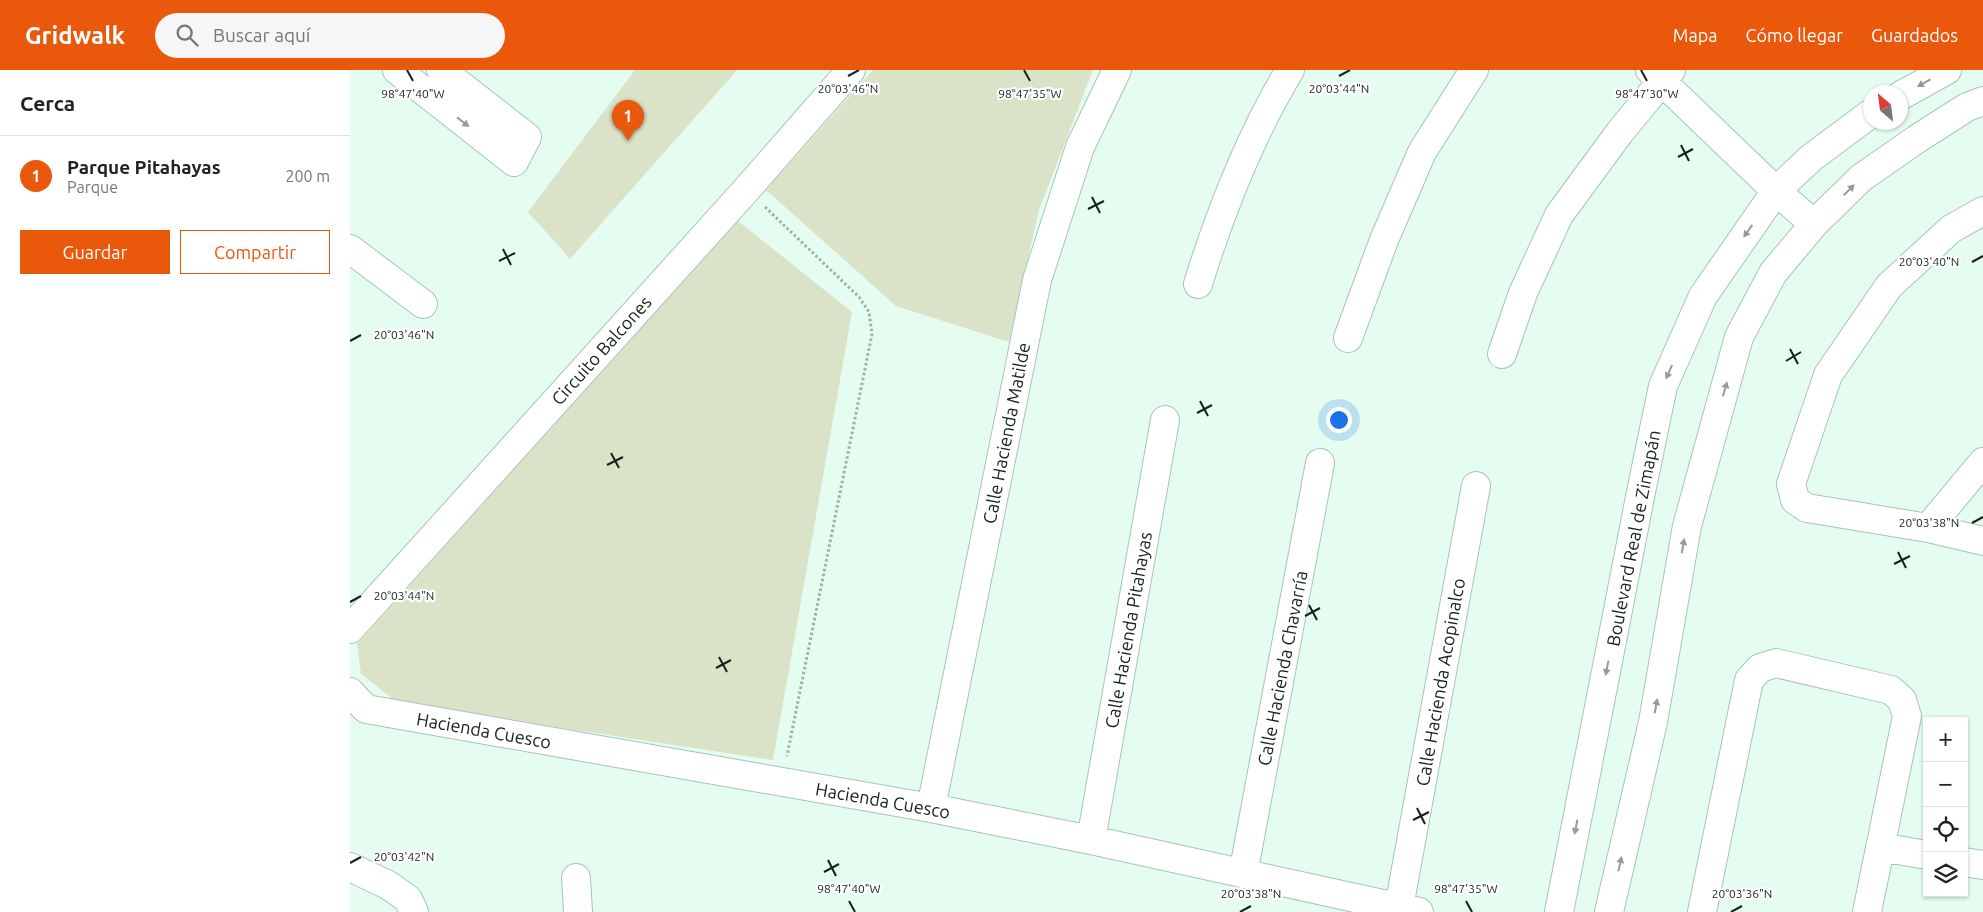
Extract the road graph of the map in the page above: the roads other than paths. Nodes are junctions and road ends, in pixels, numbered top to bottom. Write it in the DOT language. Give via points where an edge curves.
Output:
graph roads {
  1 [pos="397,70"];
  2 [pos="441,70"];
  3 [pos="851,70"];
  4 [pos="1117,70"];
  5 [pos="1290,70"];
  6 [pos="1474,70"];
  7 [pos="1947,70"];
  8 [pos="1661,73"];
  9 [pos="1908,92"];
  10 [pos="1983,101"];
  11 [pos="1863,119"];
  12 [pos="1776,191"];
  13 [pos="1983,211"];
  14 [pos="1814,224"];
  15 [pos="350,249"];
  16 [pos="1198,284"];
  17 [pos="423,304"];
  18 [pos="1348,338"];
  19 [pos="1502,354"];
  20 [pos="1166,420"];
  21 [pos="1983,462"];
  22 [pos="1320,463"];
  23 [pos="1476,486"];
  24 [pos="1928,528"];
  25 [pos="1983,541"];
  26 [pos="350,629"];
  27 [pos="350,692"];
  28 [pos="931,808"];
  29 [pos="1091,840"];
  30 [pos="1880,847"];
  31 [pos="1923,854"];
  32 [pos="1968,863"];
  33 [pos="1983,865"];
  34 [pos="350,867"];
  35 [pos="1243,874"];
  36 [pos="576,878"];
  37 [pos="1409,910"];
  38 [pos="414,912"];
  39 [pos="578,912"];
  40 [pos="1560,912"];
  41 [pos="1609,912"];
  42 [pos="1702,912"];
  43 [pos="1866,912"];
  1 -- 2 [label="street, one-way" via="514,162 527,137"];
  3 -- 26 [label="street, Circuito Balcones"];
  4 -- 28 [label="street, Calle Hacienda Matilde" via="1080,147 1037,280"];
  5 -- 16 [label="street" via="1239,171"];
  6 -- 18 [label="street" via="1422,152 1384,240"];
  7 -- 9 [label="street, one-way"];
  8 -- 12 [label="street"];
  8 -- 19 [label="street" via="1558,214 1523,293"];
  14 -- 10 [label="street, one-way" via="1861,178 1925,133"];
  11 -- 12 [label="street, Boulevard Real de Zimapán" via="1811,158"];
  12 -- 14 [label="street"];
  12 -- 40 [label="street, Boulevard Real de Zimapán, one-way" via="1703,296 1663,386"];
  13 -- 24 [label="street" via="1951,229 1889,286 1828,375 1791,484 1795,500 1807,508"];
  41 -- 14 [label="street, one-way" via="1653,722 1687,526 1739,336 1773,273"];
  15 -- 17 [label="street"];
  20 -- 29 [label="street, Calle Hacienda Pitahayas"];
  21 -- 24 [label="street"];
  22 -- 35 [label="street, Calle Hacienda Chavarría"];
  23 -- 37 [label="street, Calle Hacienda Acopinalco"];
  24 -- 25 [label="street"];
  27 -- 28 [label="street, Hacienda Cuesco" via="366,708"];
  28 -- 29 [label="street, Hacienda Cuesco"];
  29 -- 35 [label="street, Hacienda Cuesco"];
  30 -- 31 [label="street"];
  30 -- 42 [label="street" via="1907,716 1902,700 1891,690 1776,663 1760,668 1749,680"];
  30 -- 43 [label="street"];
  32 -- 33 [label="street"];
  34 -- 38 [label="street" via="388,885 408,899"];
  35 -- 37 [label="street, Hacienda Cuesco"];
  36 -- 39 [label="street"];
}
